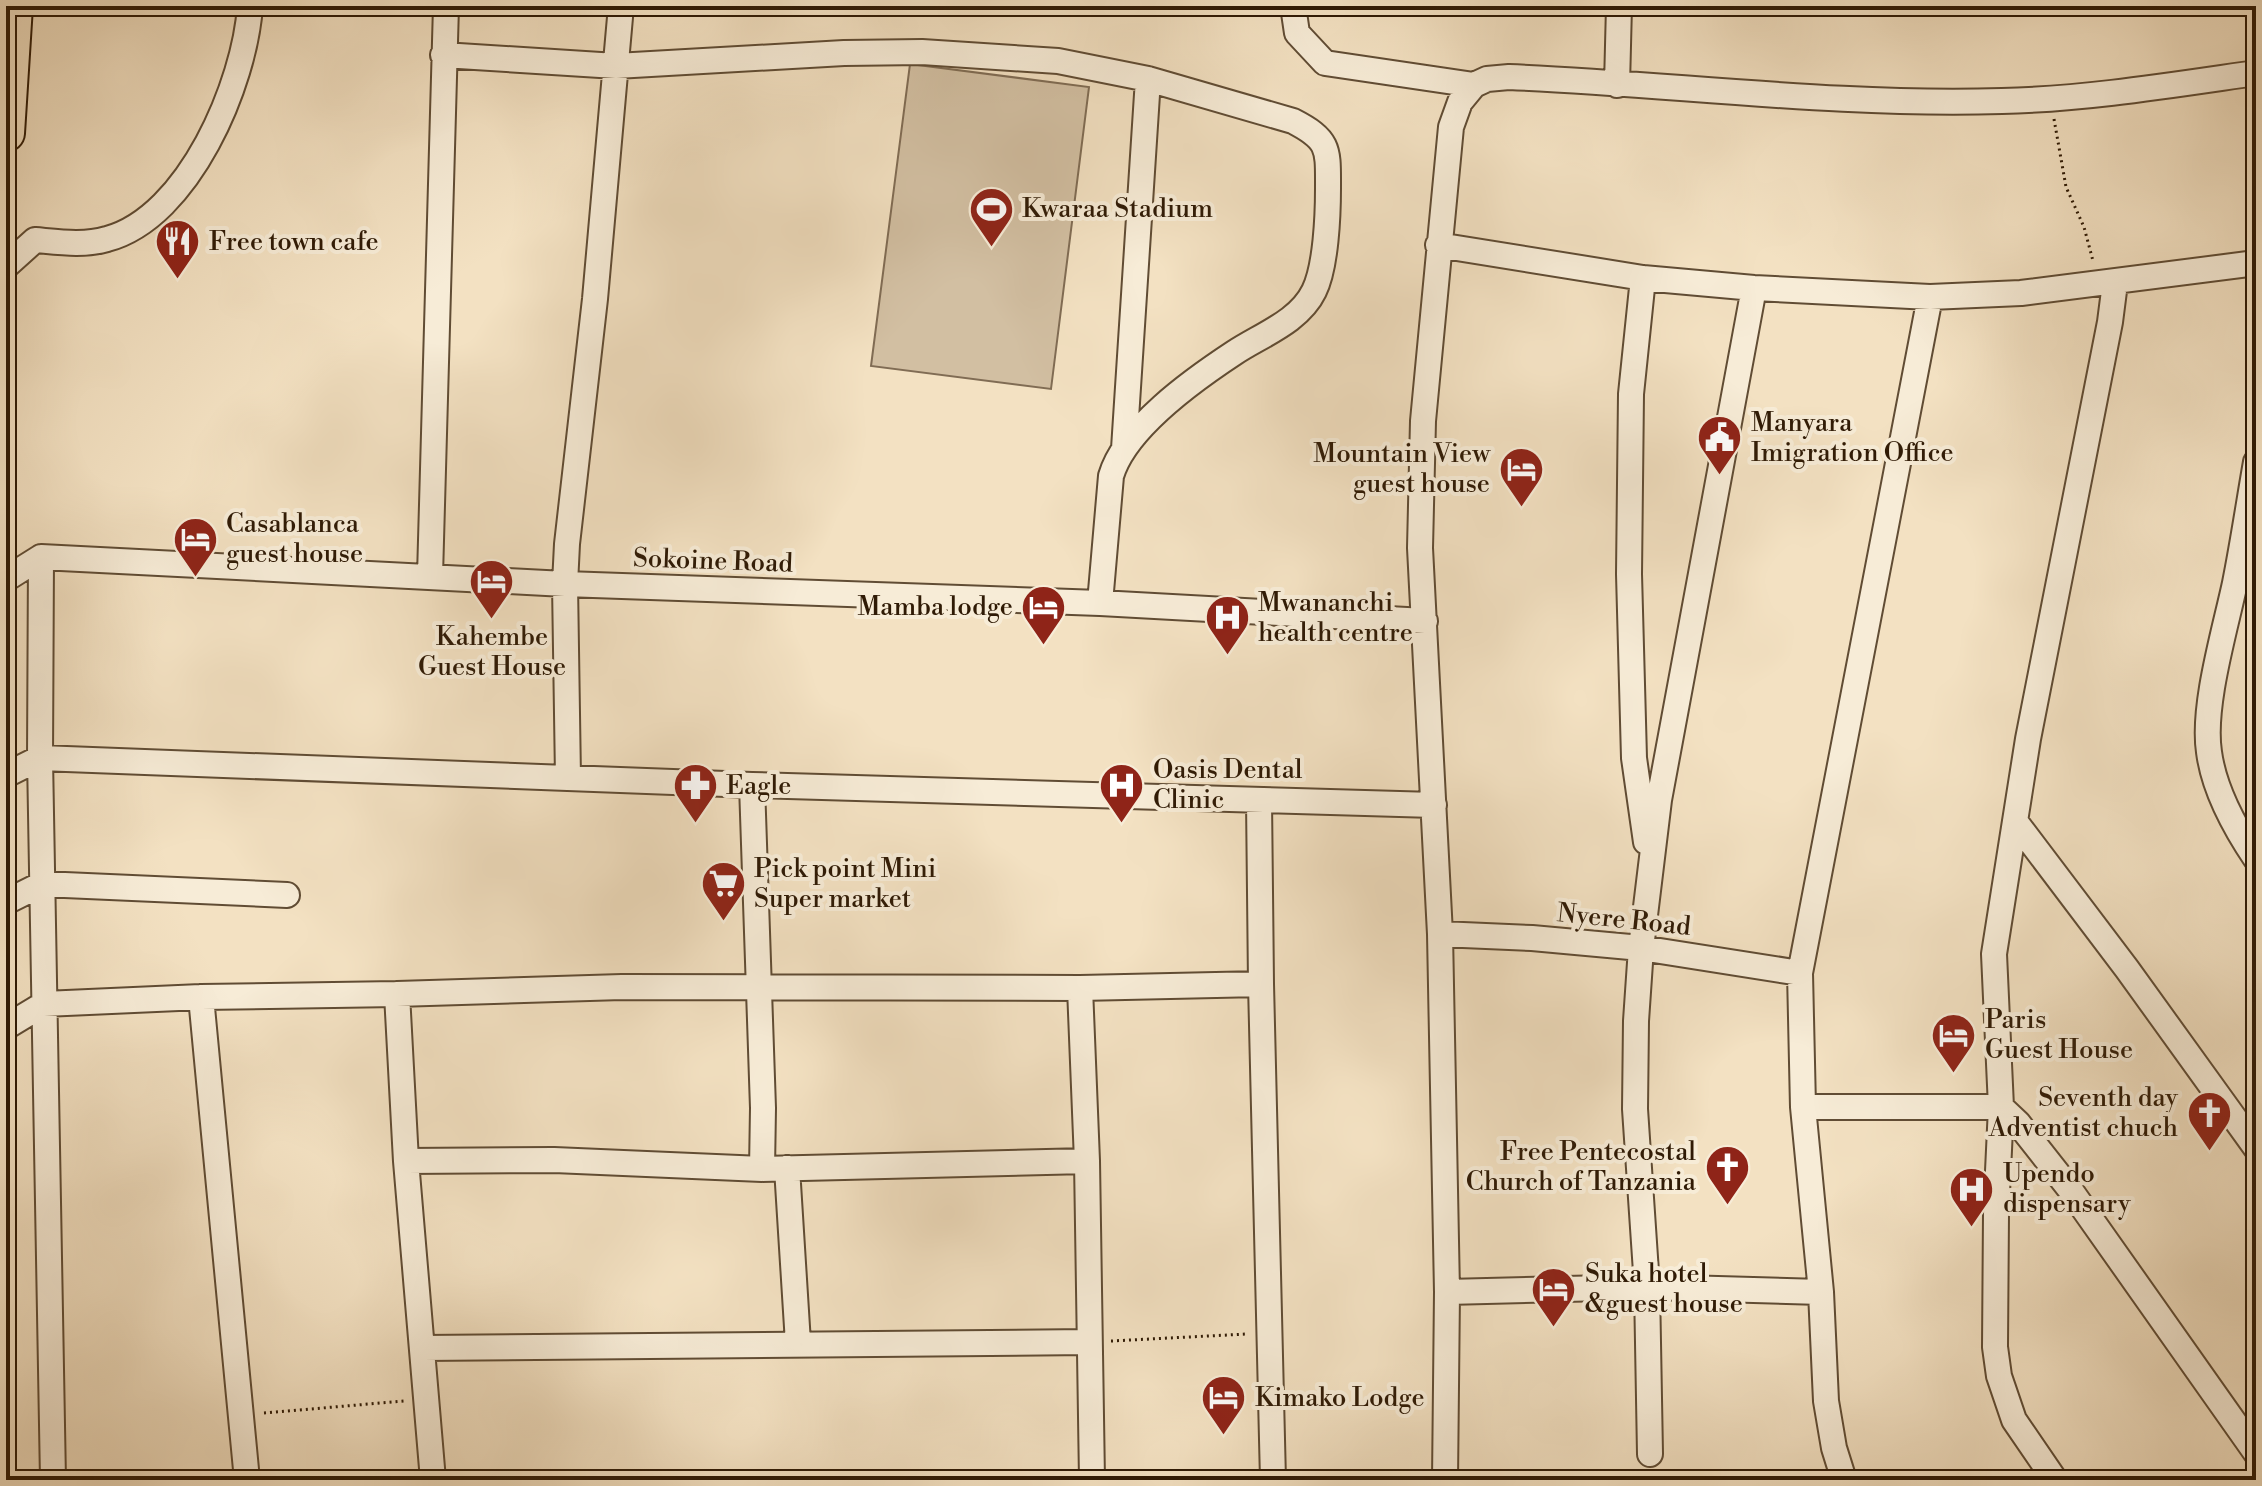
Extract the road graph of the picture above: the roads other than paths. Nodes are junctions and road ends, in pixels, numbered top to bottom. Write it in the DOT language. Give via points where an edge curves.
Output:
graph roads {
  1 [pos="14,6"];
  2 [pos="250,6"];
  3 [pos="446,6"];
  4 [pos="621,6"];
  5 [pos="1293,6"];
  6 [pos="1619,6"];
  7 [pos="443,55"];
  8 [pos="616,66"];
  9 [pos="2256,73"];
  10 [pos="1148,79"];
  11 [pos="1474,85"];
  12 [pos="1617,85"];
  13 [pos="6,133"];
  14 [pos="1438,245"];
  15 [pos="2256,263"];
  16 [pos="6,266"];
  17 [pos="1643,278"];
  18 [pos="2106,284"];
  19 [pos="1754,288"];
  20 [pos="1930,297"];
  21 [pos="1124,449"];
  22 [pos="2256,462"];
  23 [pos="41,557"];
  24 [pos="430,576"];
  25 [pos="6,579"];
  26 [pos="565,584"];
  27 [pos="1100,603"];
  28 [pos="1425,621"];
  29 [pos="40,758"];
  30 [pos="6,775"];
  31 [pos="568,778"];
  32 [pos="752,785"];
  33 [pos="1259,800"];
  34 [pos="1434,805"];
  35 [pos="2015,821"];
  36 [pos="2256,859"];
  37 [pos="1650,868"];
  38 [pos="42,884"];
  39 [pos="287,895"];
  40 [pos="6,902"];
  41 [pos="1440,934"];
  42 [pos="1641,948"];
  43 [pos="1800,973"];
  44 [pos="1261,984"];
  45 [pos="757,986"];
  46 [pos="1080,988"];
  47 [pos="397,994"];
  48 [pos="201,997"];
  49 [pos="44,1004"];
  50 [pos="6,1027"];
  51 [pos="1803,1107"];
  52 [pos="2001,1107"];
  53 [pos="2256,1148"];
  54 [pos="406,1161"];
  55 [pos="1087,1161"];
  56 [pos="787,1168"];
  57 [pos="762,1169"];
  58 [pos="1647,1287"];
  59 [pos="1447,1292"];
  60 [pos="1821,1292"];
  61 [pos="1089,1342"];
  62 [pos="798,1343"];
  63 [pos="423,1348"];
  64 [pos="2256,1453"];
  65 [pos="1650,1454"];
  66 [pos="53,1480"];
  67 [pos="247,1480"];
  68 [pos="433,1480"];
  69 [pos="1092,1480"];
  70 [pos="1273,1480"];
  71 [pos="1445,1480"];
  72 [pos="1844,1480"];
  73 [pos="2055,1480"];
  1 -- 13 [label="highway"];
  2 -- 16 [label="street" via="237,77 192,171 164,203 136,226 106,240 35,240"];
  3 -- 7 [label="street"];
  4 -- 8 [label="street"];
  5 -- 11 [label="street" via="1297,33 1325,63"];
  6 -- 12 [label="street"];
  7 -- 8 [label="street"];
  7 -- 24 [label="street"];
  8 -- 10 [label="street" via="922,52 1058,61"];
  8 -- 26 [label="street"];
  9 -- 12 [label="street" via="1999,101 1806,97"];
  10 -- 21 [label="street"];
  10 -- 21 [label="street" via="1313,131 1328,151 1328,211 1315,290 1301,309 1177,396"];
  11 -- 12 [label="street" via="1509,77"];
  11 -- 14 [label="street" via="1460,102 1451,127"];
  14 -- 17 [label="street"];
  14 -- 28 [label="street" via="1423,421 1420,548"];
  15 -- 18 [label="street"];
  17 -- 19 [label="street"];
  17 -- 37 [label="street" via="1631,394 1629,574 1634,758"];
  18 -- 20 [label="street"];
  18 -- 35 [label="street" via="2110,322"];
  19 -- 20 [label="street"];
  19 -- 37 [label="street"];
  20 -- 43 [label="street"];
  21 -- 27 [label="street" via="1111,476"];
  22 -- 36 [label="street" via="2208,729 2222,797"];
  23 -- 24 [label="street, Sokoine Road"];
  23 -- 25 [label="street"];
  23 -- 29 [label="street"];
  24 -- 26 [label="street, Sokoine Road"];
  26 -- 27 [label="street, Sokoine Road"];
  26 -- 31 [label="street"];
  27 -- 28 [label="street, Sokoine Road"];
  28 -- 34 [label="street"];
  29 -- 30 [label="street"];
  29 -- 31 [label="street"];
  29 -- 38 [label="street"];
  31 -- 32 [label="street"];
  32 -- 33 [label="street"];
  32 -- 45 [label="street"];
  33 -- 34 [label="street"];
  33 -- 44 [label="street"];
  34 -- 41 [label="street"];
  35 -- 52 [label="street" via="1994,954"];
  35 -- 53 [label="street"];
  37 -- 42 [label="street"];
  38 -- 39 [label="street"];
  38 -- 40 [label="street"];
  38 -- 49 [label="street"];
  41 -- 42 [label="street, Nyere Road"];
  41 -- 59 [label="street"];
  42 -- 43 [label="street, Nyere Road"];
  42 -- 58 [label="street" via="1635,1109"];
  43 -- 51 [label="street"];
  44 -- 46 [label="street"];
  44 -- 70 [label="street"];
  45 -- 46 [label="street"];
  45 -- 47 [label="street"];
  45 -- 57 [label="street"];
  46 -- 55 [label="street"];
  47 -- 48 [label="street"];
  47 -- 54 [label="street"];
  48 -- 49 [label="street"];
  48 -- 67 [label="street"];
  49 -- 50 [label="street"];
  49 -- 66 [label="street"];
  51 -- 52 [label="street"];
  51 -- 60 [label="street"];
  52 -- 64 [label="street" via="2069,1188"];
  52 -- 73 [label="street" via="1995,1347 1999,1376 2014,1420"];
  54 -- 57 [label="street" via="554,1160"];
  54 -- 63 [label="street"];
  55 -- 56 [label="street"];
  55 -- 61 [label="street"];
  56 -- 57 [label="street"];
  56 -- 62 [label="street"];
  58 -- 59 [label="street"];
  58 -- 60 [label="street"];
  58 -- 65 [label="street"];
  59 -- 71 [label="street"];
  60 -- 72 [label="street" via="1826,1401"];
  61 -- 62 [label="street"];
  61 -- 69 [label="street"];
  62 -- 63 [label="street"];
  63 -- 68 [label="street"];
}
